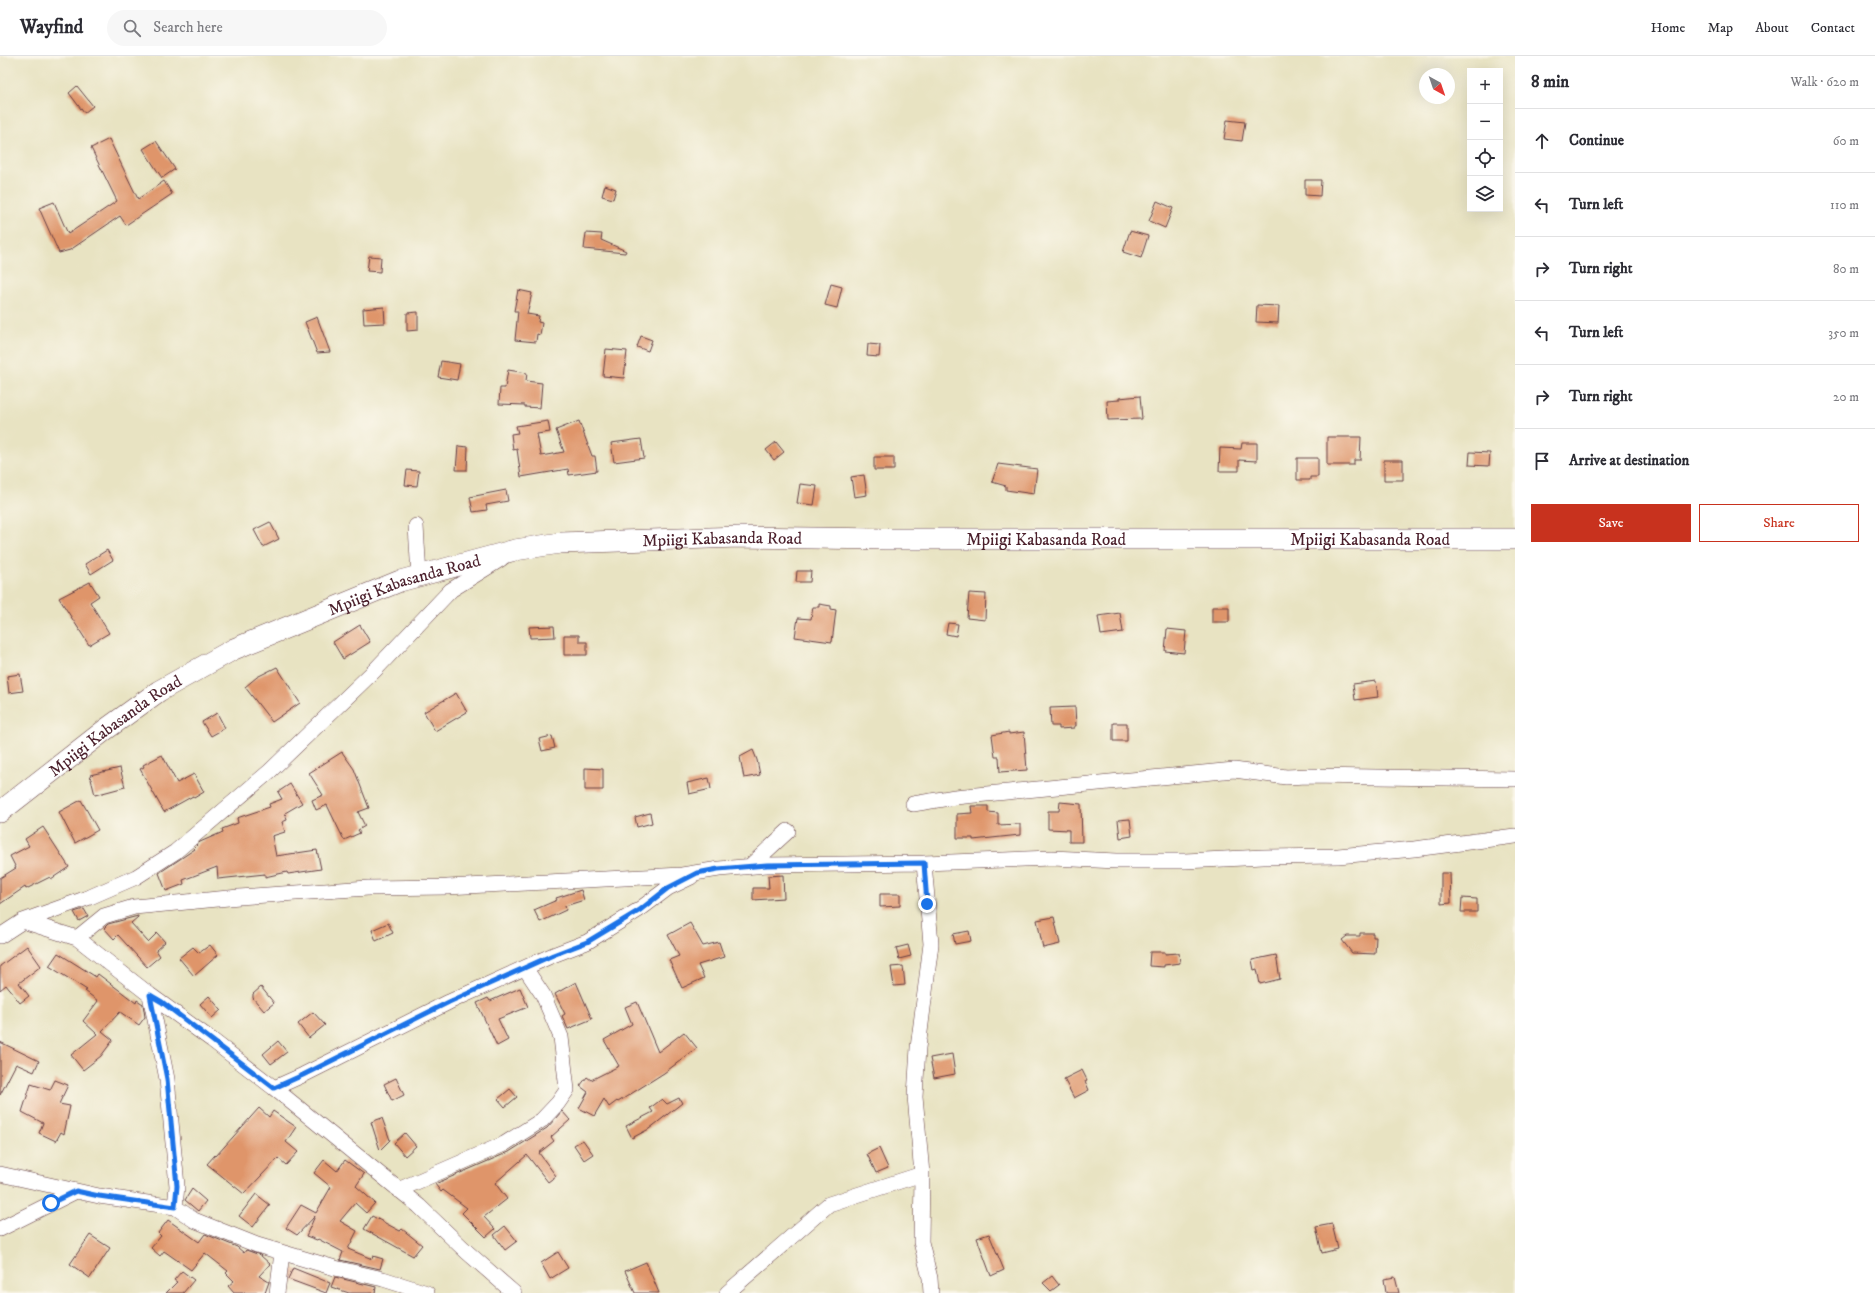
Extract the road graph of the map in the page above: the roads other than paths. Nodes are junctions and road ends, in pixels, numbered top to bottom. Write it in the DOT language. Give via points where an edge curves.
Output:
graph roads {
  1 [pos="416,526"];
  2 [pos="1515,538"];
  3 [pos="515,550"];
  4 [pos="419,576"];
  5 [pos="1515,779"];
  6 [pos="913,804"];
  7 [pos="0,812"];
  8 [pos="788,831"];
  9 [pos="1515,836"];
  10 [pos="924,863"];
  11 [pos="749,867"];
  12 [pos="697,873"];
  13 [pos="23,921"];
  14 [pos="0,936"];
  15 [pos="77,938"];
  16 [pos="526,968"];
  17 [pos="150,995"];
  18 [pos="274,1088"];
  19 [pos="0,1174"];
  20 [pos="922,1174"];
  21 [pos="398,1190"];
  22 [pos="76,1191"];
  23 [pos="175,1207"];
  24 [pos="0,1229"];
  25 [pos="282,1252"];
  26 [pos="277,1293"];
  27 [pos="427,1293"];
  28 [pos="514,1293"];
  29 [pos="727,1293"];
  30 [pos="931,1293"];
  1 -- 4 [label="street"];
  2 -- 3 [label="main road, Mpiigi Kabasanda Road" via="739,537 560,543"];
  3 -- 4 [label="main road, Mpiigi Kabasanda Road"];
  3 -- 13 [label="street" via="451,590 374,671 270,771 175,852 136,877"];
  4 -- 7 [label="main road, Mpiigi Kabasanda Road" via="387,586 234,649 159,691"];
  5 -- 6 [label="street" via="1286,777 1234,770 955,797"];
  8 -- 11 [label="street"];
  9 -- 10 [label="street" via="1338,856 1185,861 1052,858"];
  10 -- 11 [label="street"];
  10 -- 20 [label="street" via="931,944 918,1048 915,1096"];
  11 -- 12 [label="street"];
  12 -- 15 [label="street" via="528,883 368,888 179,902 134,907 104,916"];
  12 -- 16 [label="street" via="668,888 640,910 587,942"];
  13 -- 14 [label="street"];
  13 -- 15 [label="street"];
  15 -- 17 [label="street"];
  16 -- 18 [label="street" via="449,1002"];
  16 -- 21 [label="street" via="543,995 561,1037 567,1090 542,1120 504,1144"];
  17 -- 18 [label="street"];
  17 -- 23 [label="street" via="167,1079 177,1186"];
  18 -- 21 [label="street"];
  19 -- 22 [label="street"];
  20 -- 29 [label="street" via="829,1204"];
  20 -- 30 [label="street" via="921,1242"];
  21 -- 28 [label="street"];
  22 -- 23 [label="street"];
  22 -- 24 [label="street"];
  23 -- 25 [label="street" via="194,1220"];
  25 -- 26 [label="street"];
  25 -- 27 [label="street"];
}
